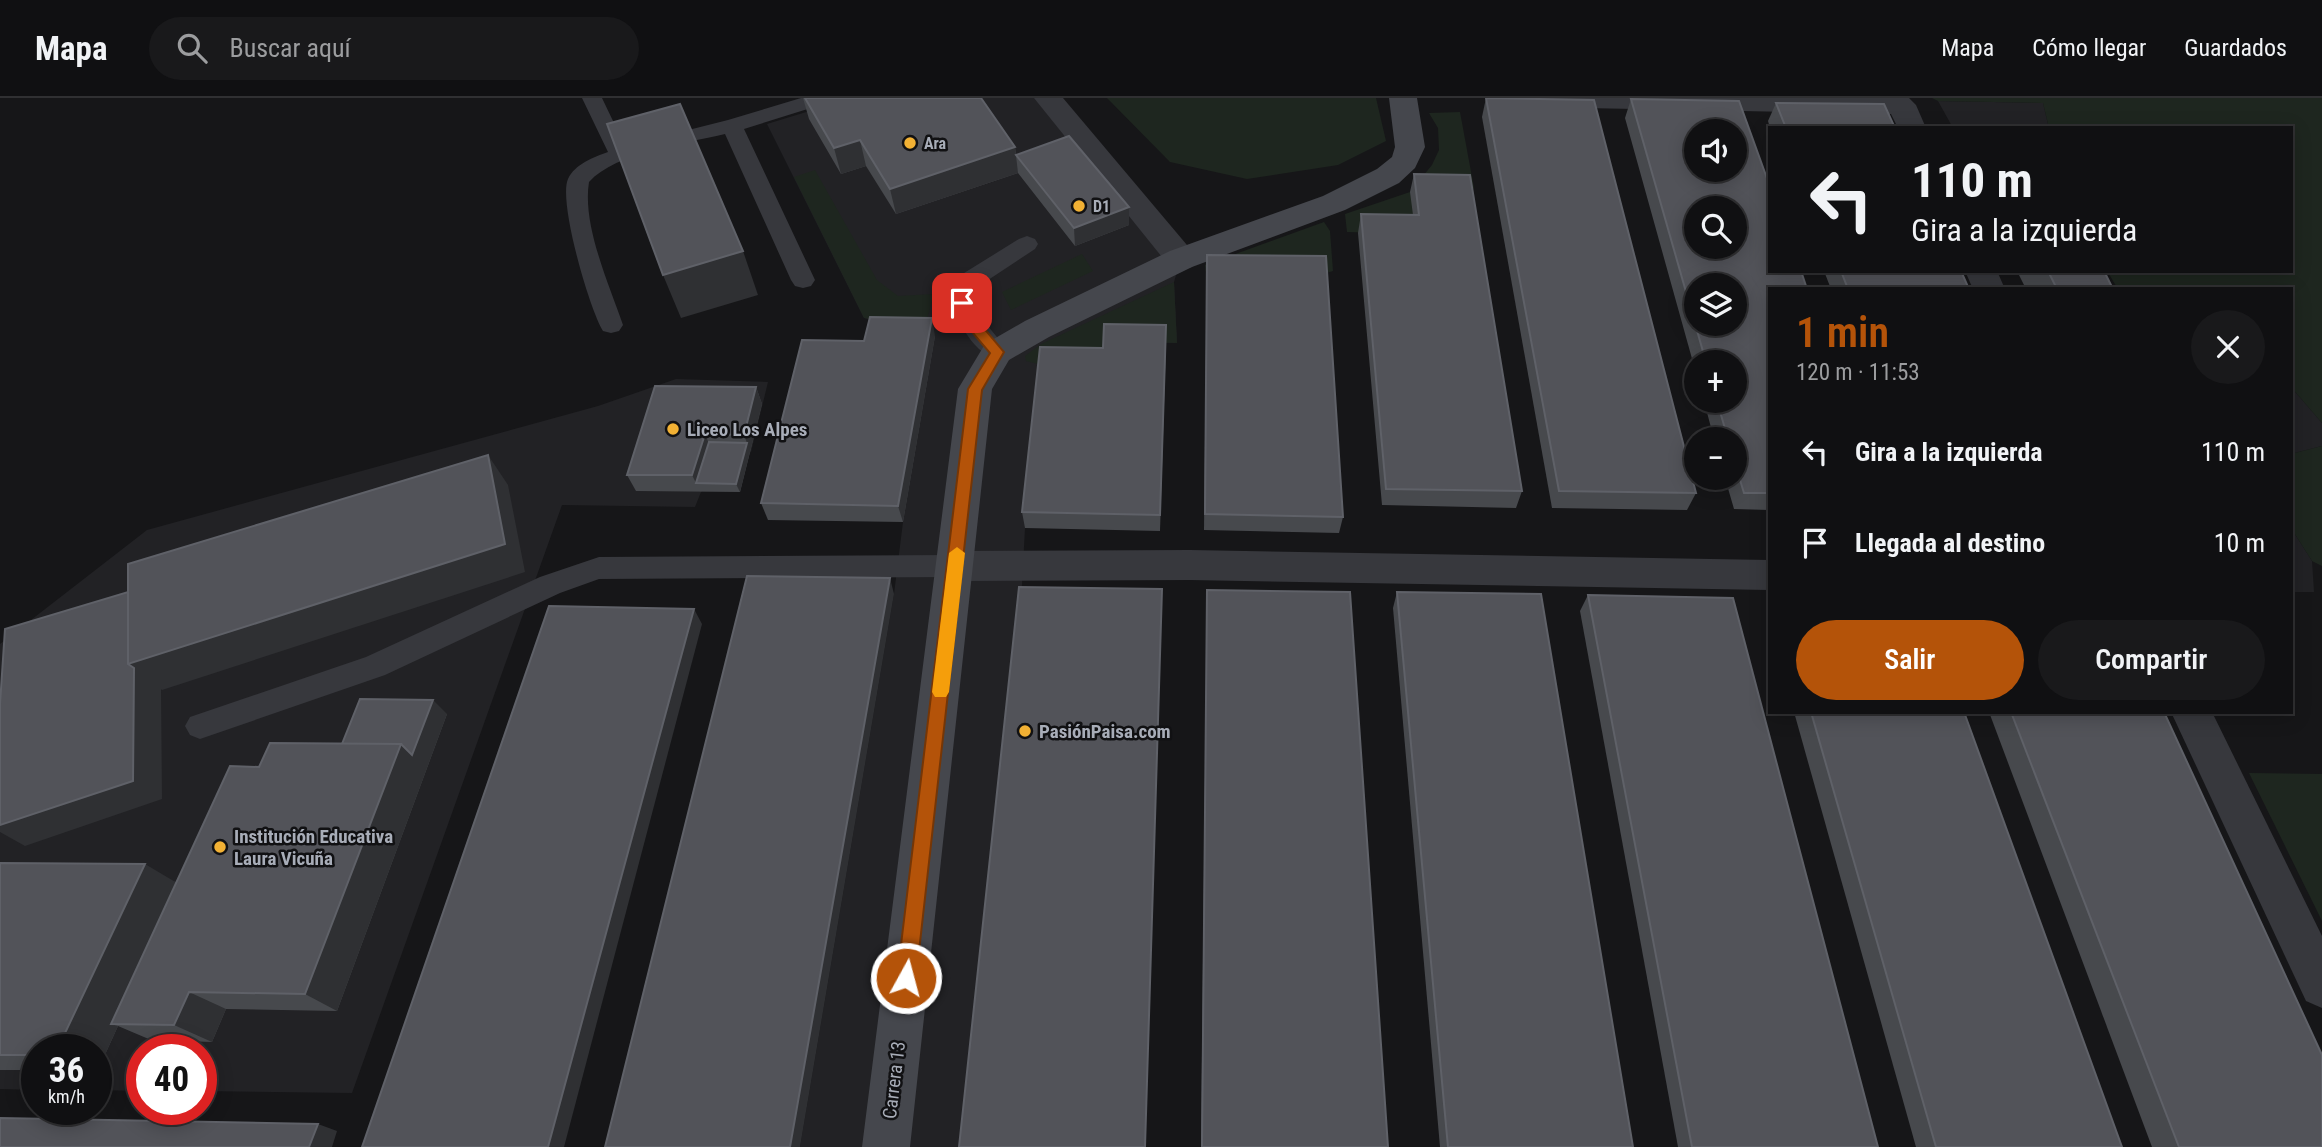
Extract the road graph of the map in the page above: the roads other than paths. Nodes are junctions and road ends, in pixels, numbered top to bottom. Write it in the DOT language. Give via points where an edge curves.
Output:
graph roads {
  1 [pos="592,98"];
  2 [pos="822,98"];
  3 [pos="1048,98"];
  4 [pos="1403,98"];
  5 [pos="1531,98"];
  6 [pos="732,126"];
  7 [pos="1911,126"];
  8 [pos="620,155"];
  9 [pos="1027,244"];
  10 [pos="1181,259"];
  11 [pos="803,280"];
  12 [pos="611,325"];
  13 [pos="998,352"];
  14 [pos="956,566"];
  15 [pos="1768,575"];
  16 [pos="2192,714"];
  17 [pos="200,726"];
  18 [pos="2322,985"];
  19 [pos="886,1147"];
  1 -- 8 [label="lane"];
  2 -- 6 [label="lane"];
  3 -- 10 [label="street"];
  4 -- 10 [label="street" via="1410,147 1405,161 1388,176 1334,203"];
  5 -- 7 [label="street" via="1902,105"];
  6 -- 8 [label="lane"];
  6 -- 11 [label="lane"];
  8 -- 12 [label="lane" via="592,166 579,178 576,194"];
  9 -- 13 [label="lane" via="964,284 966,316"];
  10 -- 13 [label="street"];
  13 -- 14 [label="street, Carrera 13" via="975,389"];
  14 -- 15 [label="street" via="1190,565"];
  14 -- 17 [label="lane" via="599,568 550,585 375,666"];
  14 -- 19 [label="street, Carrera 13"];
  16 -- 18 [label="street"];
}
